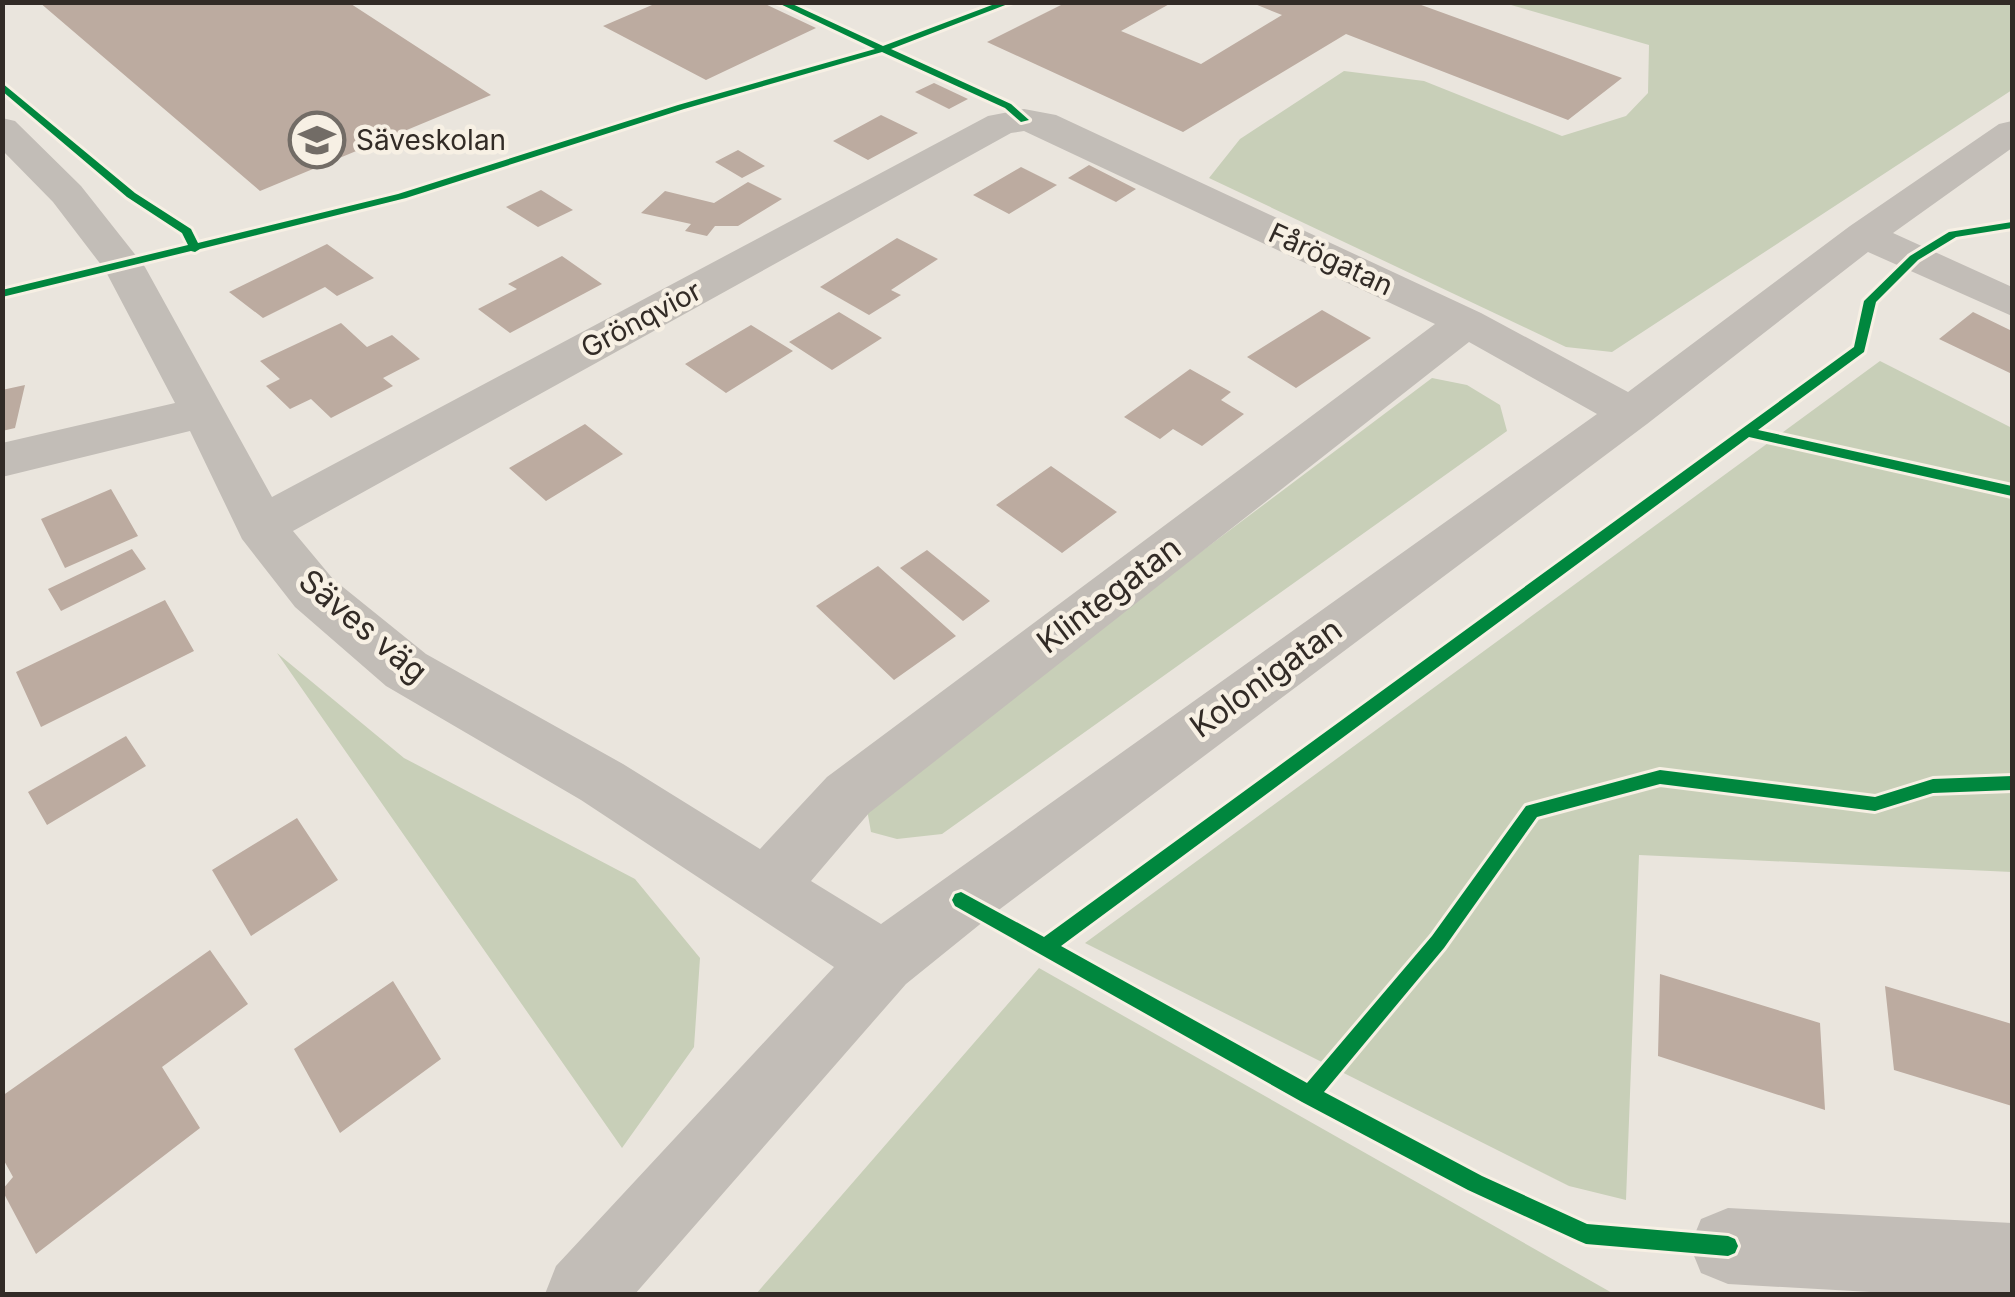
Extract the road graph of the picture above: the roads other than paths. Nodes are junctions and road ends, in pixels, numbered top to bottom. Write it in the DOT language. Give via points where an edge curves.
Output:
graph roads {
  1 [pos="1024,120"];
  2 [pos="2,128"];
  3 [pos="2012,132"];
  4 [pos="1864,235"];
  5 [pos="2012,303"];
  6 [pos="1466,322"];
  7 [pos="202,412"];
  8 [pos="1631,413"];
  9 [pos="2,460"];
  10 [pos="260,526"];
  11 [pos="767,886"];
  12 [pos="883,962"];
  13 [pos="1728,1246"];
  14 [pos="2012,1262"];
  15 [pos="584,1294"];
  1 -- 6 [label="street, Fårögatan" via="1043,123"];
  1 -- 10 [label="street, Grönqvior" via="1001,124"];
  2 -- 7 [label="street, Säves väg" via="68,194 124,267"];
  3 -- 4 [label="street, Kolonigatan"];
  4 -- 5 [label="street"];
  4 -- 8 [label="street, Kolonigatan"];
  6 -- 8 [label="street, Fårögatan"];
  6 -- 11 [label="street, Klintegatan" via="848,795"];
  7 -- 9 [label="street"];
  7 -- 10 [label="street, Säves väg"];
  8 -- 12 [label="street, Kolonigatan"];
  10 -- 11 [label="street, Säves väg" via="314,593 406,670"];
  11 -- 12 [label="street, Säves väg"];
  12 -- 15 [label="street, Kolonigatan"];
  13 -- 14 [label="street"];
}
